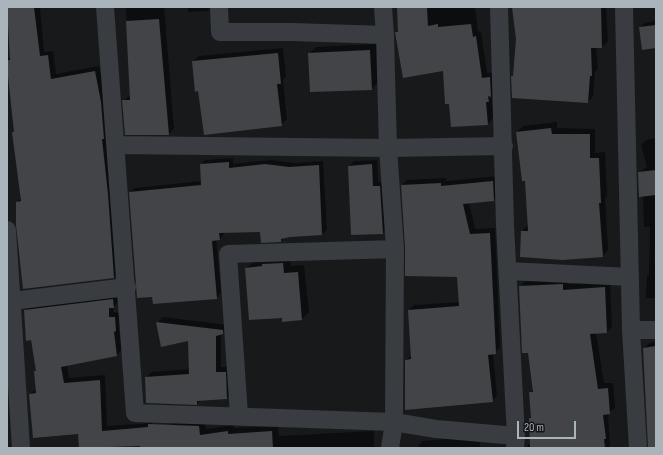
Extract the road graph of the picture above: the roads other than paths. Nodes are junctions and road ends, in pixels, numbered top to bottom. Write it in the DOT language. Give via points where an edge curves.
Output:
graph roads {
  1 [pos="106,7"];
  2 [pos="219,7"];
  3 [pos="383,7"];
  4 [pos="499,7"];
  5 [pos="624,7"];
  6 [pos="385,35"];
  7 [pos="116,145"];
  8 [pos="504,146"];
  9 [pos="388,148"];
  10 [pos="7,230"];
  11 [pos="394,249"];
  12 [pos="508,270"];
  13 [pos="630,277"];
  14 [pos="127,287"];
  15 [pos="12,301"];
  16 [pos="631,330"];
  17 [pos="656,330"];
  18 [pos="239,415"];
  19 [pos="394,422"];
  20 [pos="516,442"];
  21 [pos="21,448"];
  22 [pos="390,448"];
  23 [pos="638,448"];
  1 -- 7 [label="street"];
  2 -- 6 [label="street" via="220,32"];
  3 -- 6 [label="street"];
  4 -- 8 [label="street"];
  5 -- 13 [label="street"];
  6 -- 9 [label="street"];
  7 -- 9 [label="street"];
  7 -- 14 [label="street"];
  8 -- 9 [label="street"];
  8 -- 12 [label="street"];
  9 -- 11 [label="street"];
  10 -- 15 [label="street"];
  11 -- 18 [label="street" via="228,254"];
  11 -- 19 [label="street"];
  12 -- 13 [label="street"];
  12 -- 20 [label="street"];
  13 -- 16 [label="street"];
  14 -- 15 [label="street"];
  14 -- 18 [label="street" via="135,412"];
  15 -- 21 [label="street"];
  16 -- 17 [label="street"];
  16 -- 23 [label="street"];
  18 -- 19 [label="street"];
  19 -- 20 [label="street"];
  19 -- 22 [label="street"];
}
